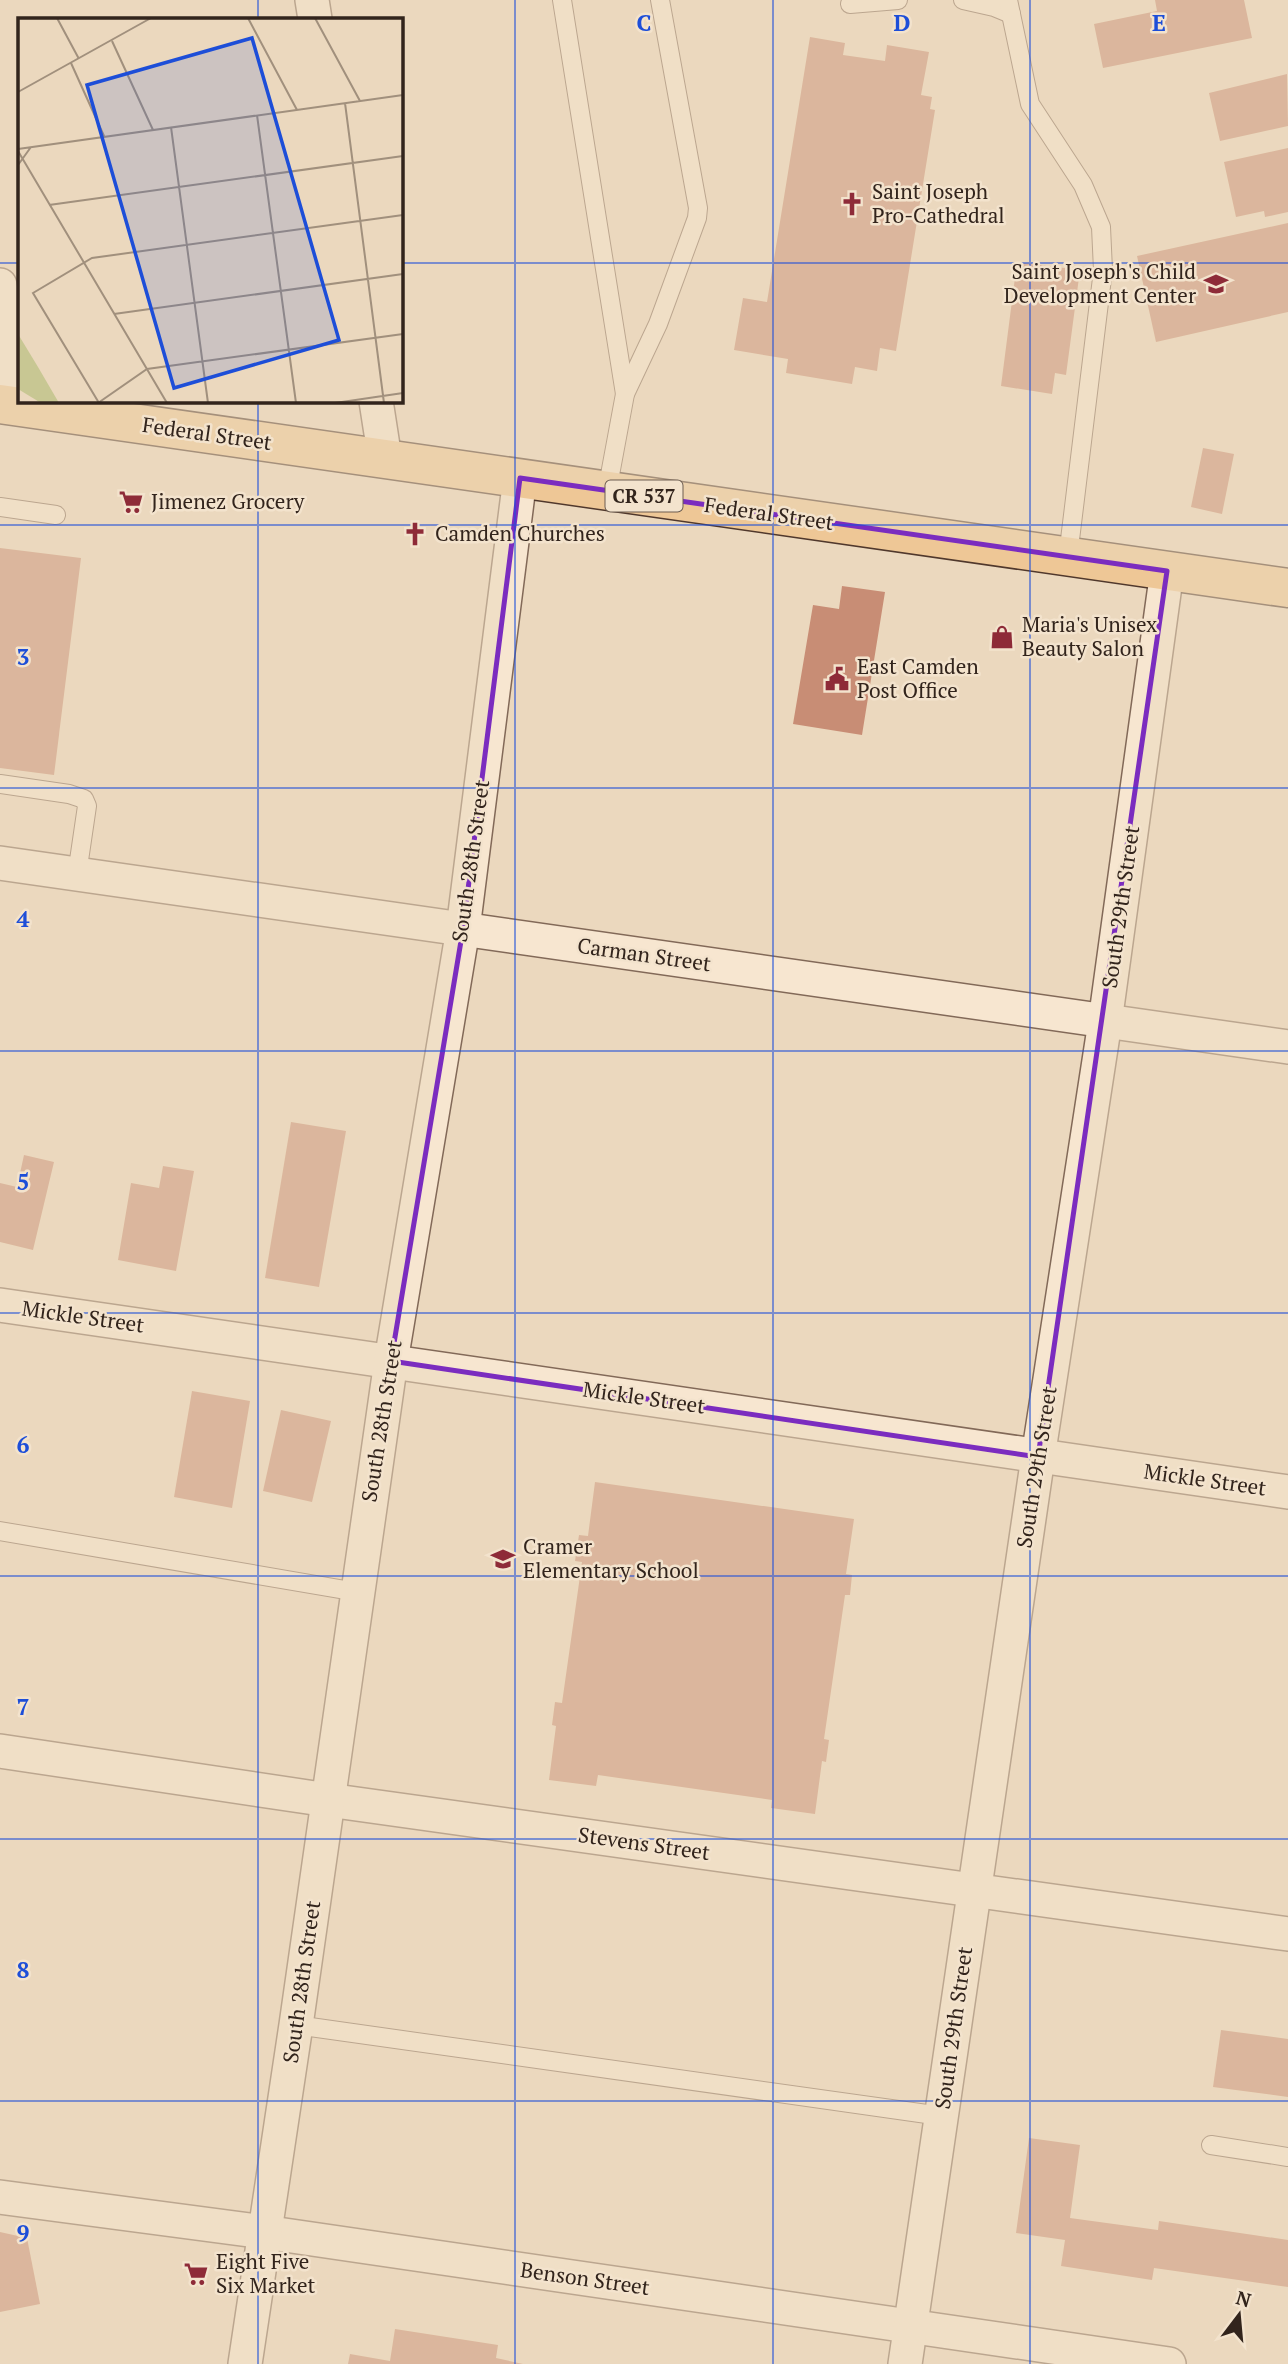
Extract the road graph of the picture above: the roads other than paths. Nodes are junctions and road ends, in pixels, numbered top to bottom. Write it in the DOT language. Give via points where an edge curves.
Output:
graph roads {
  1 [pos="312,0"];
  2 [pos="562,0"];
  3 [pos="660,0"];
  4 [pos="898,0"];
  5 [pos="964,0"];
  6 [pos="850,4"];
  7 [pos="1010,7"];
  8 [pos="315,18"];
  9 [pos="0,285"];
  10 [pos="625,394"];
  11 [pos="376,402"];
  12 [pos="9,406"];
  13 [pos="385,459"];
  14 [pos="520,478"];
  15 [pos="607,491"];
  16 [pos="0,507"];
  17 [pos="55,515"];
  18 [pos="1068,556"];
  19 [pos="1167,571"];
  20 [pos="1288,588"];
  21 [pos="0,784"];
  22 [pos="0,863"];
  23 [pos="77,874"];
  24 [pos="463,929"];
  25 [pos="1105,1022"];
  26 [pos="1288,1047"];
  27 [pos="0,1305"];
  28 [pos="391,1361"];
  29 [pos="1038,1457"];
  30 [pos="1288,1492"];
  31 [pos="0,1531"];
  32 [pos="357,1592"];
  33 [pos="0,1751"];
  34 [pos="328,1800"];
  35 [pos="975,1890"];
  36 [pos="1288,1934"];
  37 [pos="296,2025"];
  38 [pos="941,2116"];
  39 [pos="1211,2145"];
  40 [pos="1288,2157"];
  41 [pos="0,2197"];
  42 [pos="264,2232"];
  43 [pos="911,2326"];
  44 [pos="245,2364"];
  45 [pos="905,2364"];
  46 [pos="1169,2364"];
  1 -- 8 [label="street"];
  2 -- 10 [label="lane"];
  3 -- 10 [label="lane" via="698,208 658,324"];
  4 -- 6 [label="lane"];
  5 -- 7 [label="lane"];
  7 -- 18 [label="lane" via="1030,104 1083,185 1101,227 1103,270"];
  9 -- 12 [label="street"];
  10 -- 15 [label="lane"];
  11 -- 13 [label="street"];
  12 -- 13 [label="main road, Federal Street / CR 537"];
  13 -- 14 [label="main road, Federal Street / CR 537"];
  14 -- 15 [label="main road, Federal Street / CR 537"];
  14 -- 24 [label="street, South 28th Street"];
  15 -- 18 [label="main road, Federal Street / CR 537"];
  16 -- 17 [label="lane"];
  18 -- 19 [label="main road, Federal Street / CR 537"];
  19 -- 20 [label="main road, Federal Street / CR 537"];
  19 -- 25 [label="street, South 29th Street"];
  21 -- 23 [label="lane" via="84,799 87,806"];
  22 -- 23 [label="street, Carman Street"];
  23 -- 24 [label="street, Carman Street"];
  24 -- 25 [label="street, Carman Street"];
  24 -- 28 [label="street, South 28th Street"];
  25 -- 26 [label="street, Carman Street"];
  25 -- 29 [label="street, South 29th Street"];
  27 -- 28 [label="street, Mickle Street"];
  28 -- 29 [label="street, Mickle Street"];
  28 -- 32 [label="street, South 28th Street"];
  29 -- 30 [label="street, Mickle Street"];
  29 -- 35 [label="street, South 29th Street"];
  31 -- 32 [label="lane"];
  32 -- 34 [label="street, South 28th Street"];
  33 -- 34 [label="street, Stevens Street"];
  34 -- 35 [label="street, Stevens Street"];
  34 -- 37 [label="street, South 28th Street"];
  35 -- 36 [label="street, Stevens Street"];
  35 -- 38 [label="street, South 29th Street"];
  37 -- 38 [label="lane"];
  37 -- 42 [label="street, South 28th Street"];
  38 -- 43 [label="street, South 29th Street"];
  39 -- 40 [label="lane"];
  41 -- 42 [label="street, Benson Street"];
  42 -- 43 [label="street, Benson Street"];
  42 -- 44 [label="street, South 28th Street"];
  43 -- 45 [label="street, South 29th Street"];
  43 -- 46 [label="street, Benson Street"];
}
